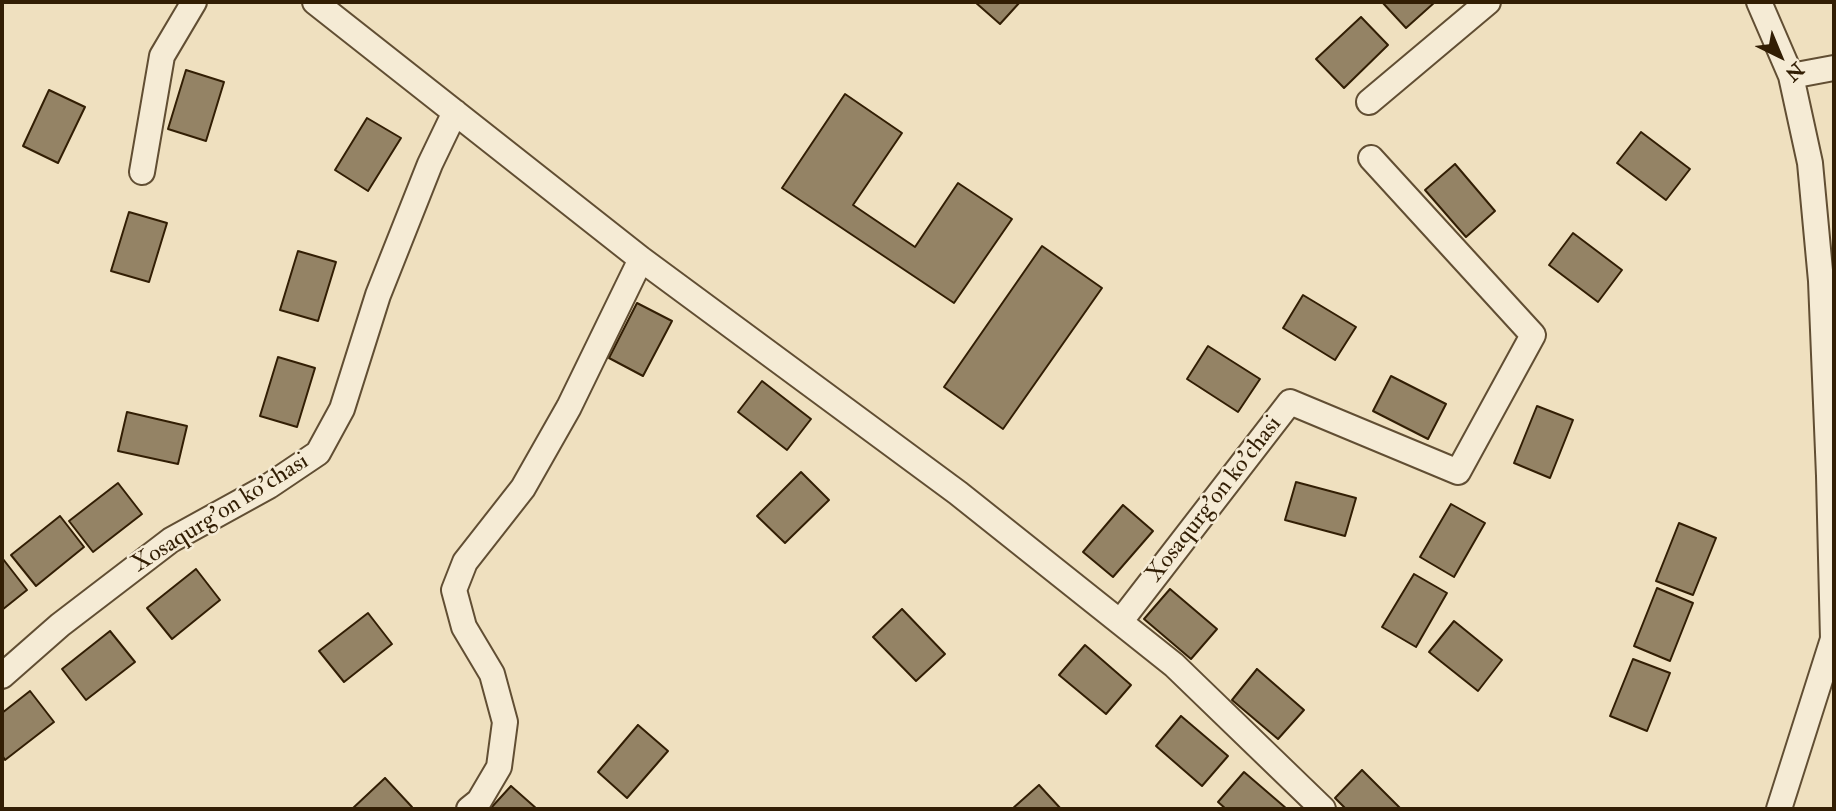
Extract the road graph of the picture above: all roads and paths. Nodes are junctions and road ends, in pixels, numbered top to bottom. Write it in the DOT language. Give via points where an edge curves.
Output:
graph roads {
  1 [pos="194,2"];
  2 [pos="1488,2"];
  3 [pos="1759,2"];
  4 [pos="330,6"];
  5 [pos="1834,68"];
  6 [pos="1791,76"];
  7 [pos="1368,102"];
  8 [pos="454,112"];
  9 [pos="1370,158"];
  10 [pos="142,172"];
  11 [pos="640,260"];
  12 [pos="1120,622"];
  13 [pos="2,676"];
  14 [pos="469,809"];
  15 [pos="1323,809"];
  16 [pos="1779,809"];
  1 -- 10 [label="street" via="162,56"];
  2 -- 7 [label="street"];
  3 -- 6 [label="street"];
  4 -- 8 [label="street"];
  5 -- 6 [label="street"];
  6 -- 16 [label="street" via="1810,163 1821,281 1833,639"];
  8 -- 11 [label="street"];
  8 -- 13 [label="street, Xosaqurg'on ko'chasi" via="377,295 342,409 318,453 171,540"];
  9 -- 12 [label="street, Xosaqurg'on ko'chasi" via="1533,335 1458,472 1290,402"];
  11 -- 12 [label="street" via="958,493"];
  11 -- 14 [label="street" via="569,407 523,488 465,562 454,590 464,627 492,674 505,722 499,767"];
  12 -- 15 [label="street" via="1174,665"];
}
